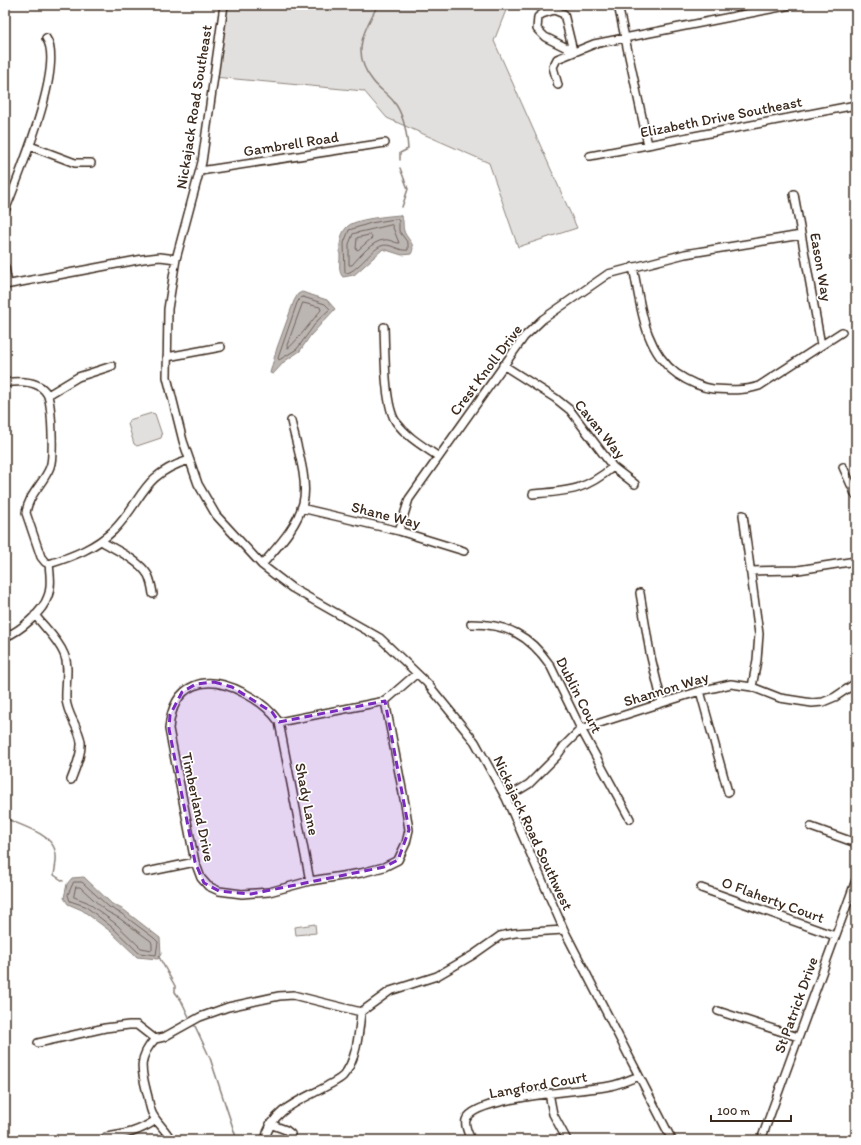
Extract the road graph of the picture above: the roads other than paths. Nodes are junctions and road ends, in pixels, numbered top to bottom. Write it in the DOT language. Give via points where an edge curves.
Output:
graph roads {
  1 [pos="224,5"];
  2 [pos="618,5"];
  3 [pos="791,5"];
  4 [pos="46,38"];
  5 [pos="625,39"];
  6 [pos="573,51"];
  7 [pos="558,85"];
  8 [pos="856,105"];
  9 [pos="385,143"];
  10 [pos="648,145"];
  11 [pos="30,146"];
  12 [pos="590,156"];
  13 [pos="91,163"];
  14 [pos="200,171"];
  15 [pos="794,194"];
  16 [pos="5,211"];
  17 [pos="801,235"];
  18 [pos="176,259"];
  19 [pos="5,267"];
  20 [pos="634,267"];
  21 [pos="7,285"];
  22 [pos="384,327"];
  23 [pos="842,332"];
  24 [pos="821,345"];
  25 [pos="221,347"];
  26 [pos="167,357"];
  27 [pos="503,365"];
  28 [pos="112,366"];
  29 [pos="5,383"];
  30 [pos="48,394"];
  31 [pos="291,421"];
  32 [pos="439,457"];
  33 [pos="189,460"];
  34 [pos="613,467"];
  35 [pos="843,467"];
  36 [pos="635,484"];
  37 [pos="533,494"];
  38 [pos="856,496"];
  39 [pos="301,508"];
  40 [pos="743,515"];
  41 [pos="399,531"];
  42 [pos="101,541"];
  43 [pos="464,551"];
  44 [pos="856,561"];
  45 [pos="49,564"];
  46 [pos="262,565"];
  47 [pos="750,571"];
  48 [pos="640,593"];
  49 [pos="153,594"];
  50 [pos="35,615"];
  51 [pos="472,624"];
  52 [pos="5,637"];
  53 [pos="416,674"];
  54 [pos="856,683"];
  55 [pos="752,687"];
  56 [pos="700,691"];
  57 [pos="385,702"];
  58 [pos="662,703"];
  59 [pos="279,722"];
  60 [pos="581,730"];
  61 [pos="71,780"];
  62 [pos="728,792"];
  63 [pos="506,798"];
  64 [pos="630,819"];
  65 [pos="811,827"];
  66 [pos="856,843"];
  67 [pos="194,862"];
  68 [pos="147,872"];
  69 [pos="856,880"];
  70 [pos="310,881"];
  71 [pos="701,888"];
  72 [pos="564,930"];
  73 [pos="835,936"];
  74 [pos="718,1010"];
  75 [pos="361,1012"];
  76 [pos="798,1037"];
  77 [pos="155,1038"];
  78 [pos="38,1043"];
  79 [pos="638,1076"];
  80 [pos="549,1093"];
  81 [pos="156,1120"];
  82 [pos="270,1124"];
  83 [pos="291,1134"];
  84 [pos="106,1137"];
  85 [pos="171,1140"];
  86 [pos="265,1140"];
  87 [pos="471,1140"];
  88 [pos="567,1140"];
  89 [pos="672,1140"];
  90 [pos="761,1140"];
  1 -- 14 [label="street, Nickajack Road Southeast"];
  2 -- 5 [label="street"];
  3 -- 5 [label="street"];
  4 -- 11 [label="street" via="51,44 51,52 46,91 42,112"];
  5 -- 6 [label="street" via="594,44"];
  5 -- 10 [label="street"];
  6 -- 6 [label="street" via="545,37 537,29 538,17 554,10 564,14"];
  6 -- 7 [label="street" via="554,63 554,75"];
  8 -- 10 [label="street, Elizabeth Drive Southeast"];
  9 -- 14 [label="street, Gambrell Road"];
  10 -- 12 [label="street, Elizabeth Drive Southeast"];
  11 -- 13 [label="street" via="75,163"];
  11 -- 16 [label="street"];
  14 -- 18 [label="street, Nickajack Road Southeast"];
  15 -- 17 [label="street, Eason Way"];
  17 -- 20 [label="street, Crest Knoll Drive" via="685,254"];
  17 -- 24 [label="street, Eason Way"];
  18 -- 21 [label="street" via="143,259"];
  18 -- 26 [label="street, Nickajack Road Southwest" via="168,309"];
  19 -- 21 [label="street"];
  20 -- 24 [label="street" via="643,316 656,352 666,365 689,382 703,388 748,389 771,379"];
  20 -- 27 [label="street, Crest Knoll Drive" via="608,274 543,319 524,337"];
  22 -- 32 [label="street" via="391,413 407,435"];
  23 -- 24 [label="street"];
  25 -- 26 [label="street"];
  26 -- 33 [label="street, Nickajack Road Southwest" via="167,377"];
  27 -- 32 [label="street, Crest Knoll Drive"];
  27 -- 34 [label="street, Cavan Way" via="570,410"];
  28 -- 30 [label="street" via="78,377"];
  29 -- 30 [label="street" via="26,382"];
  30 -- 45 [label="street" via="52,458 50,467 33,494 26,513 41,557"];
  31 -- 39 [label="street" via="303,480"];
  32 -- 41 [label="street, Crest Knoll Drive" via="409,498"];
  33 -- 42 [label="street" via="163,471 146,486 115,529"];
  33 -- 46 [label="street, Nickajack Road Southwest" via="198,484 216,515"];
  34 -- 36 [label="street, Cavan Way"];
  34 -- 37 [label="street" via="598,480 584,487 567,492"];
  35 -- 38 [label="street"];
  39 -- 41 [label="street, Shane Way"];
  39 -- 46 [label="street" via="287,535"];
  40 -- 47 [label="street"];
  41 -- 43 [label="street, Shane Way"];
  42 -- 45 [label="street" via="81,554"];
  42 -- 49 [label="street" via="144,570 151,581"];
  44 -- 47 [label="street" via="798,570"];
  45 -- 50 [label="street" via="48,596"];
  46 -- 53 [label="street, Nickajack Road Southwest" via="292,588 380,638"];
  47 -- 55 [label="street" via="758,634"];
  48 -- 58 [label="street"];
  50 -- 52 [label="street"];
  50 -- 61 [label="street" via="61,647 67,663 66,700 81,743 78,762"];
  51 -- 60 [label="street, Dublin Court" via="501,627 519,633 534,645 550,664"];
  53 -- 57 [label="street"];
  53 -- 63 [label="street, Nickajack Road Southwest" via="427,683 475,742"];
  54 -- 55 [label="street, Shannon Way" via="835,697 812,703 780,698"];
  55 -- 56 [label="street, Shannon Way" via="731,684"];
  56 -- 58 [label="street, Shannon Way"];
  56 -- 62 [label="street"];
  57 -- 59 [label="street"];
  57 -- 70 [label="street, Timberland Drive" via="409,830 406,843 398,860 384,867"];
  58 -- 60 [label="street, Shannon Way"];
  59 -- 67 [label="street, Timberland Drive" via="272,712 252,697 232,687 214,682 196,684 182,692 170,715 169,729"];
  59 -- 70 [label="street, Shady Lane"];
  60 -- 63 [label="street, Shannon Way" via="529,784"];
  60 -- 64 [label="street, Dublin Court"];
  63 -- 72 [label="street, Nickajack Road Southwest"];
  65 -- 66 [label="street"];
  67 -- 68 [label="street"];
  67 -- 70 [label="street, Timberland Drive" via="204,883 213,889 230,893 269,892"];
  69 -- 73 [label="street, St Patrick Drive"];
  71 -- 73 [label="street, O Flaherty Court"];
  72 -- 75 [label="street" via="515,932 500,936 437,976 390,990"];
  72 -- 79 [label="street, Nickajack Road Southwest"];
  73 -- 76 [label="street, St Patrick Drive"];
  74 -- 76 [label="street"];
  75 -- 77 [label="street" via="293,995 279,996 228,1007 200,1017 164,1037"];
  75 -- 82 [label="street" via="353,1054 342,1077 286,1108"];
  76 -- 90 [label="street, St Patrick Drive"];
  77 -- 78 [label="street" via="137,1025 129,1025"];
  77 -- 81 [label="street" via="145,1054 142,1076"];
  79 -- 80 [label="street, Langford Court" via="608,1087"];
  79 -- 89 [label="street, Nickajack Road Southwest"];
  80 -- 87 [label="street, Langford Court" via="499,1102 471,1114 466,1119 466,1125"];
  80 -- 88 [label="street" via="553,1114"];
  81 -- 84 [label="street" via="129,1134"];
  81 -- 85 [label="street"];
  82 -- 83 [label="street"];
  82 -- 86 [label="street"];
}
